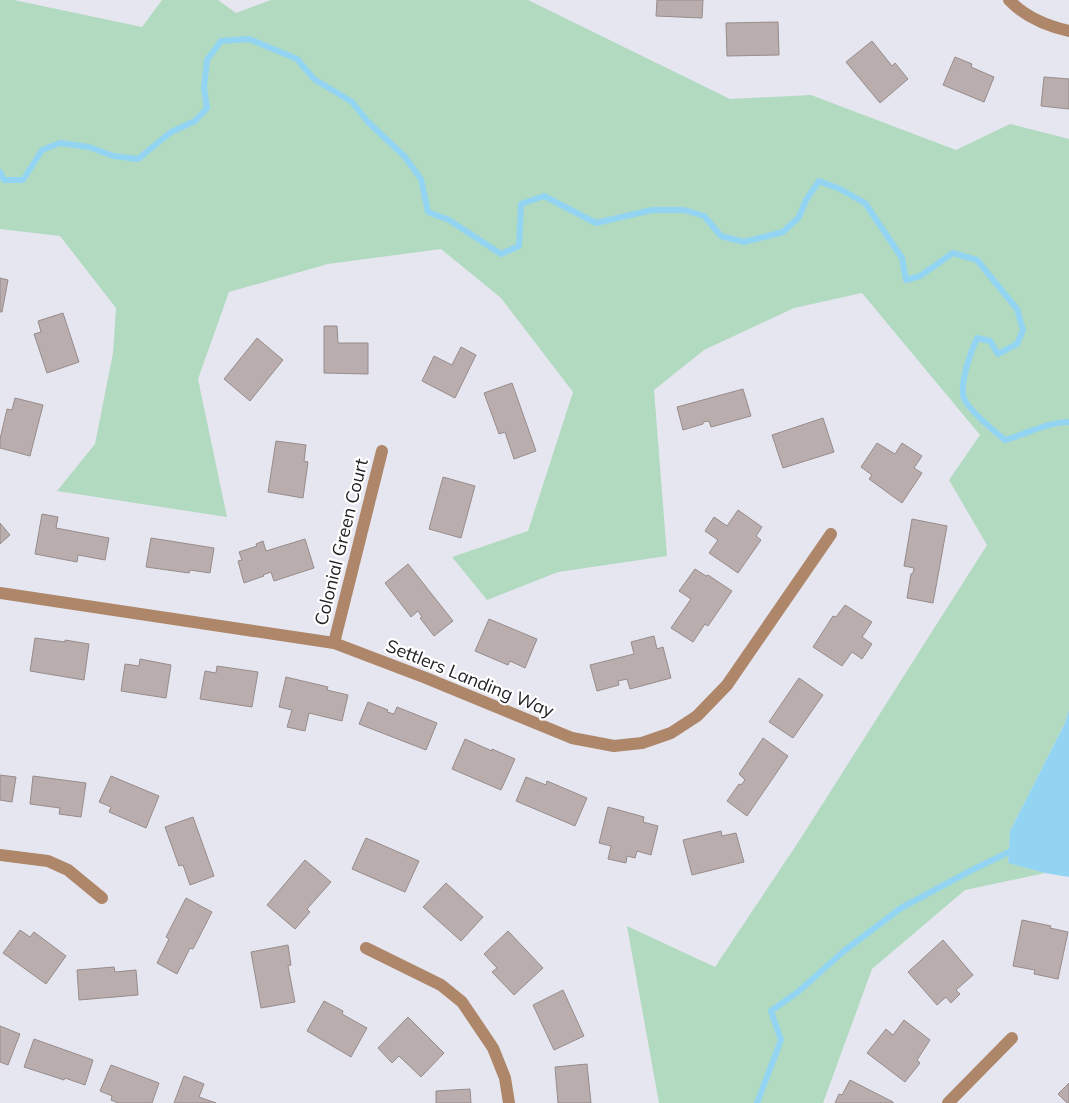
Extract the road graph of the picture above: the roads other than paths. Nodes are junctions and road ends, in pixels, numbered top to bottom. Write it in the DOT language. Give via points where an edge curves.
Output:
graph roads {
  1 [pos="1009,0"];
  2 [pos="1069,31"];
  3 [pos="382,451"];
  4 [pos="830,534"];
  5 [pos="0,593"];
  6 [pos="334,643"];
  7 [pos="0,855"];
  8 [pos="102,898"];
  9 [pos="366,948"];
  10 [pos="1012,1038"];
  11 [pos="509,1103"];
  12 [pos="948,1103"];
  1 -- 2 [label="street" via="1046,25"];
  3 -- 6 [label="street, Colonial Green Court"];
  4 -- 6 [label="street, Settlers Landing Way" via="727,685 697,716 671,733 642,743 614,746 572,738"];
  5 -- 6 [label="street, Settlers Landing Way"];
  7 -- 8 [label="street" via="48,861 68,870"];
  9 -- 11 [label="street" via="441,985 462,1002 493,1048 505,1078"];
  10 -- 12 [label="street"];
}
